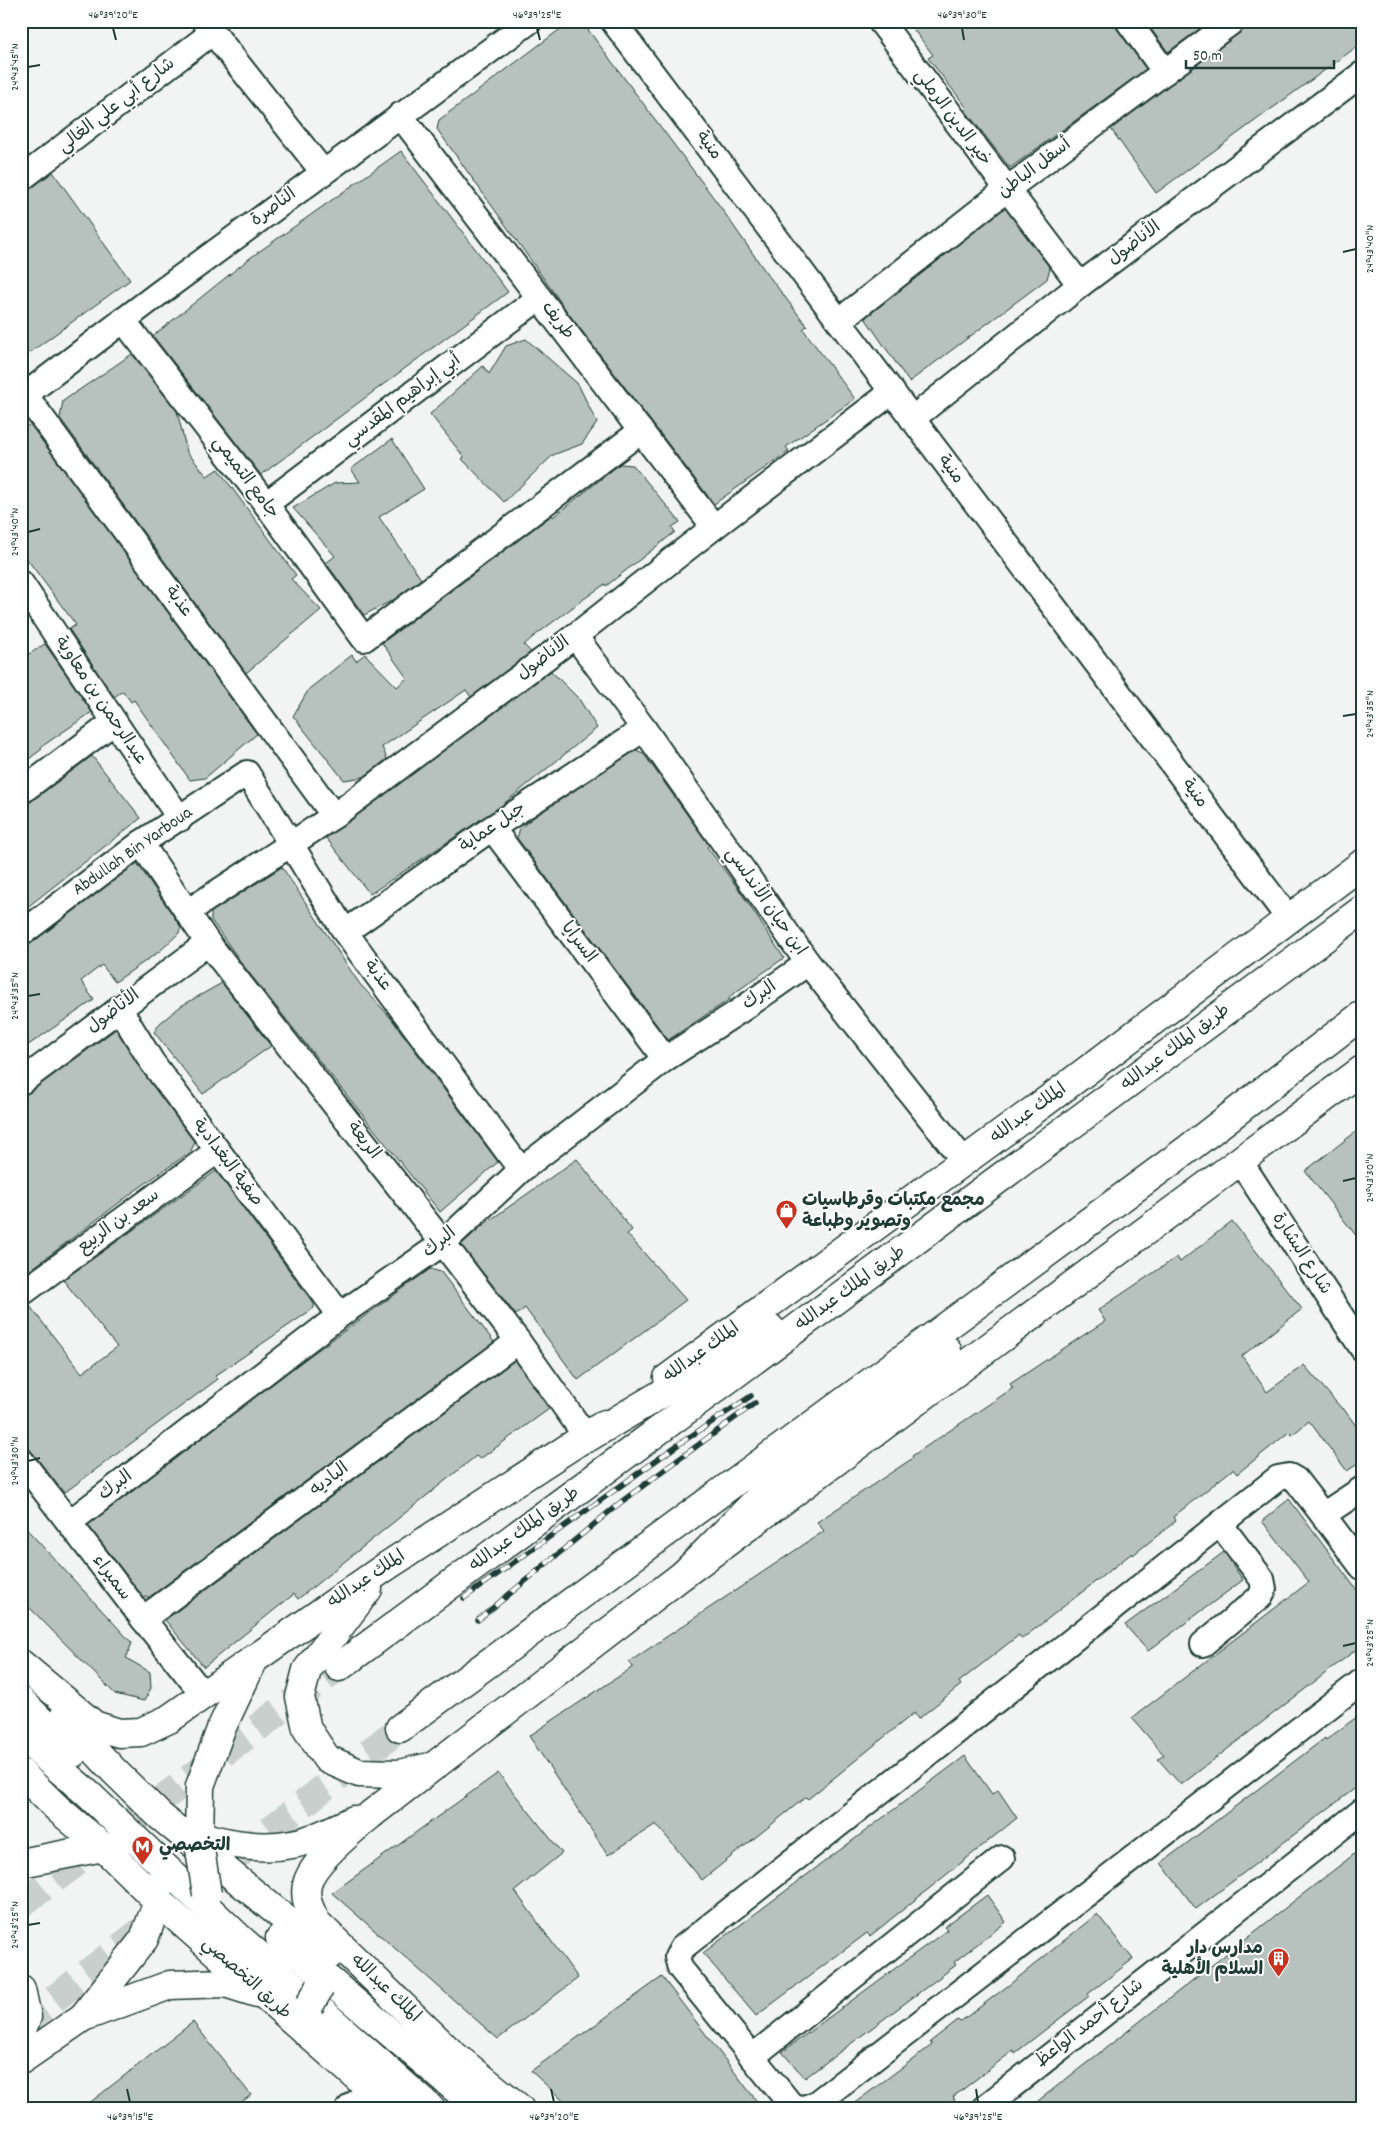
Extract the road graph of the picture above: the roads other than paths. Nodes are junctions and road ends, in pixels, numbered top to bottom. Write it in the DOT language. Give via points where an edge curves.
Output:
graph roads {
  1 [pos="530,21"];
  2 [pos="614,21"];
  3 [pos="880,21"];
  4 [pos="1128,21"];
  5 [pos="1233,21"];
  6 [pos="209,27"];
  7 [pos="1165,72"];
  8 [pos="1362,74"];
  9 [pos="400,115"];
  10 [pos="323,172"];
  11 [pos="21,179"];
  12 [pos="1006,190"];
  13 [pos="1080,285"];
  14 [pos="540,298"];
  15 [pos="124,320"];
  16 [pos="839,320"];
  17 [pos="892,392"];
  18 [pos="23,394"];
  19 [pos="912,419"];
  20 [pos="640,431"];
  21 [pos="266,504"];
  22 [pos="714,527"];
  23 [pos="21,583"];
  24 [pos="575,636"];
  25 [pos="114,722"];
  26 [pos="644,729"];
  27 [pos="247,773"];
  28 [pos="21,792"];
  29 [pos="334,816"];
  30 [pos="180,818"];
  31 [pos="492,828"];
  32 [pos="141,843"];
  33 [pos="290,843"];
  34 [pos="1362,864"];
  35 [pos="1362,910"];
  36 [pos="187,912"];
  37 [pos="1289,919"];
  38 [pos="345,932"];
  39 [pos="21,934"];
  40 [pos="208,944"];
  41 [pos="808,963"];
  42 [pos="119,1008"];
  43 [pos="1362,1015"];
  44 [pos="665,1059"];
  45 [pos="1362,1070"];
  46 [pos="1139,1077"];
  47 [pos="21,1082"];
  48 [pos="217,1151"];
  49 [pos="1184,1152"];
  50 [pos="964,1161"];
  51 [pos="1240,1161"];
  52 [pos="521,1170"];
  53 [pos="443,1243"];
  54 [pos="21,1294"];
  55 [pos="340,1315"];
  56 [pos="518,1341"];
  57 [pos="1362,1348"];
  58 [pos="586,1438"];
  59 [pos="21,1460"];
  60 [pos="1362,1489"];
  61 [pos="1323,1515"];
  62 [pos="70,1522"];
  63 [pos="1220,1524"];
  64 [pos="1362,1567"];
  65 [pos="384,1568"];
  66 [pos="684,1574"];
  67 [pos="143,1620"];
  68 [pos="1203,1644"];
  69 [pos="255,1658"];
  70 [pos="21,1664"];
  71 [pos="339,1667"];
  72 [pos="21,1672"];
  73 [pos="1362,1681"];
  74 [pos="203,1694"];
  75 [pos="31,1696"];
  76 [pos="400,1728"];
  77 [pos="31,1746"];
  78 [pos="434,1766"];
  79 [pos="114,1771"];
  80 [pos="21,1773"];
  81 [pos="103,1808"];
  82 [pos="1362,1811"];
  83 [pos="374,1812"];
  84 [pos="141,1816"];
  85 [pos="193,1843"];
  86 [pos="103,1847"];
  87 [pos="152,1856"];
  88 [pos="1002,1858"];
  89 [pos="21,1863"];
  90 [pos="239,1882"];
  91 [pos="158,1901"];
  92 [pos="210,1903"];
  93 [pos="327,1986"];
  94 [pos="21,1989"];
  95 [pos="262,1994"];
  96 [pos="83,2017"];
  97 [pos="21,2032"];
  98 [pos="308,2034"];
  99 [pos="450,2052"];
  100 [pos="752,2057"];
  101 [pos="21,2060"];
  102 [pos="372,2090"];
  103 [pos="349,2108"];
  104 [pos="392,2108"];
  105 [pos="430,2108"];
  106 [pos="478,2108"];
  107 [pos="519,2108"];
  108 [pos="803,2108"];
  109 [pos="984,2108"];
  1 -- 9 [label="street, الناصرة"];
  2 -- 16 [label="street, منية"];
  3 -- 12 [label="street, خير الدين الرملي"];
  4 -- 7 [label="street"];
  5 -- 7 [label="street, أسفل الباطن"];
  6 -- 10 [label="street"];
  6 -- 11 [label="street, شارع أبي علي الغالي"];
  7 -- 12 [label="street, أسفل الباطن"];
  8 -- 13 [label="street, الأناضول"];
  9 -- 10 [label="street, الناصرة"];
  9 -- 14 [label="street, طريف"];
  10 -- 15 [label="street, الناصرة"];
  12 -- 13 [label="street, خير الدين الرملي"];
  12 -- 16 [label="street, أسفل الباطن"];
  13 -- 19 [label="street, الأناضول"];
  14 -- 20 [label="street, طريف"];
  14 -- 21 [label="street, أبي إبراهيم المقدسي"];
  15 -- 18 [label="street, الناصرة"];
  15 -- 21 [label="street, جامع التميمي"];
  16 -- 17 [label="street, منية"];
  17 -- 19 [label="street, منية"];
  17 -- 22 [label="street, الأناضول"];
  18 -- 29 [label="street, عذبة"];
  19 -- 37 [label="street, منية"];
  20 -- 21 [label="street, جامع التميمي" via="364,639"];
  20 -- 22 [label="street, طريف"];
  22 -- 24 [label="street, الأناضول"];
  23 -- 25 [label="street, عبدالرحمن بن معاوية"];
  24 -- 26 [label="street, ابن حيان الأندلسي"];
  24 -- 29 [label="street, الأناضول"];
  25 -- 28 [label="street"];
  25 -- 30 [label="street, عبدالرحمن بن معاوية"];
  26 -- 31 [label="street, جبل عماية"];
  26 -- 41 [label="street, ابن حيان الأندلسي"];
  27 -- 30 [label="street, Abdullah Bin Yarboua"];
  27 -- 33 [label="street, عذبة"];
  29 -- 33 [label="street, الأناضول"];
  30 -- 32 [label="street, Abdullah Bin Yarboua"];
  31 -- 38 [label="street, جبل عماية"];
  31 -- 44 [label="street, السرايا"];
  32 -- 36 [label="street, الريعة"];
  32 -- 39 [label="street, Abdullah Bin Yarboua"];
  33 -- 36 [label="street, الأناضول"];
  33 -- 38 [label="street, عذبة"];
  34 -- 37 [label="main road, الملك عبدالله"];
  35 -- 46 [label="main road, طريق الملك عبدالله"];
  36 -- 40 [label="street, الريعة"];
  37 -- 50 [label="main road, الملك عبدالله"];
  38 -- 52 [label="street, عذبة"];
  40 -- 42 [label="street, الأناضول"];
  40 -- 53 [label="street, الريعة"];
  41 -- 44 [label="street, البرك"];
  41 -- 50 [label="street, ابن حيان الأندلسي"];
  42 -- 47 [label="street, الأناضول"];
  42 -- 48 [label="street, صفية البغدادية" via="152,1062"];
  43 -- 49 [label="main road"];
  44 -- 52 [label="street, البرك"];
  45 -- 51 [label="main road, الملك عبدالله"];
  46 -- 58 [label="main road" via="1042,1132 772,1328"];
  46 -- 71 [label="main road, طريق الملك عبدالله"];
  48 -- 54 [label="street, سعد بن الربيع"];
  48 -- 55 [label="street, صفية البغدادية"];
  49 -- 66 [label="main road" via="1124,1216 786,1471"];
  49 -- 76 [label="main road"];
  50 -- 58 [label="main road, الملك عبدالله"];
  51 -- 57 [label="street, شارع البشارة"];
  51 -- 66 [label="main road, الملك عبدالله"];
  52 -- 53 [label="street, البرك"];
  53 -- 55 [label="street, البرك"];
  53 -- 56 [label="street, الريعة"];
  55 -- 62 [label="street, البرك"];
  56 -- 58 [label="street, الريعة"];
  56 -- 67 [label="street, الباديه"];
  58 -- 65 [label="main road, الملك عبدالله"];
  59 -- 62 [label="street, سميراء"];
  60 -- 61 [label="street"];
  61 -- 63 [label="street" via="1296,1480 1289,1476 1278,1478"];
  61 -- 64 [label="street"];
  62 -- 67 [label="street, سميراء"];
  63 -- 68 [label="street" via="1262,1579 1264,1588 1260,1597"];
  63 -- 100 [label="street" via="682,1948 677,1957 680,1968"];
  65 -- 69 [label="main road, الملك عبدالله"];
  65 -- 78 [label="main road" via="307,1670 300,1698 307,1729 327,1759 359,1773 399,1774"];
  66 -- 78 [label="main road, الملك عبدالله"];
  67 -- 74 [label="street, سميراء"];
  69 -- 74 [label="main road, الملك عبدالله"];
  69 -- 85 [label="main road" via="221,1729 200,1786"];
  70 -- 74 [label="main road, الملك عبدالله" via="94,1725 119,1734 141,1732 169,1719"];
  72 -- 75 [label="main road, طريق التخصصي"];
  73 -- 108 [label="street" via="815,2104"];
  75 -- 77 [label="main road" via="61,1718 59,1732"];
  75 -- 79 [label="main road, طريق التخصصي"];
  77 -- 81 [label="main road"];
  77 -- 84 [label="main road"];
  78 -- 83 [label="main road, الملك عبدالله"];
  79 -- 84 [label="main road"];
  79 -- 85 [label="main road, طريق التخصصي"];
  80 -- 86 [label="main road, طريق التخصصي"];
  81 -- 84 [label="main road"];
  81 -- 87 [label="main road"];
  82 -- 109 [label="street, شارع أحمد الواعظ"];
  83 -- 85 [label="main road" via="308,1840 274,1846"];
  83 -- 99 [label="main road, الملك عبدالله" via="318,1864 307,1884 308,1907 316,1922"];
  84 -- 85 [label="main road"];
  84 -- 85 [label="main road"];
  84 -- 87 [label="main road"];
  85 -- 87 [label="main road, طريق التخصصي"];
  85 -- 90 [label="main road, طريق التخصصي"];
  85 -- 90 [label="main road, طريق التخصصي"];
  85 -- 92 [label="main road, bridge"];
  85 -- 93 [label="main road"];
  86 -- 87 [label="main road, طريق التخصصي"];
  86 -- 89 [label="main road, طريق التخصصي"];
  86 -- 91 [label="main road, طريق التخصصي"];
  87 -- 91 [label="main road"];
  87 -- 92 [label="main road"];
  88 -- 100 [label="street"];
  90 -- 93 [label="main road, طريق التخصصي"];
  91 -- 95 [label="main road, طريق التخصصي"];
  91 -- 96 [label="main road" via="144,1939"];
  92 -- 95 [label="main road" via="231,1954"];
  92 -- 105 [label="main road"];
  93 -- 98 [label="main road"];
  93 -- 99 [label="main road, طريق التخصصي"];
  93 -- 106 [label="main road"];
  94 -- 97 [label="main road" via="27,2017"];
  95 -- 96 [label="main road" via="225,1983 170,1985"];
  95 -- 98 [label="main road, طريق التخصصي"];
  96 -- 101 [label="main road"];
  98 -- 102 [label="main road, طريق التخصصي"];
  99 -- 107 [label="main road, طريق التخصصي"];
  100 -- 108 [label="street" via="792,2106"];
  102 -- 103 [label="street"];
  102 -- 104 [label="main road, طريق التخصصي"];
}
